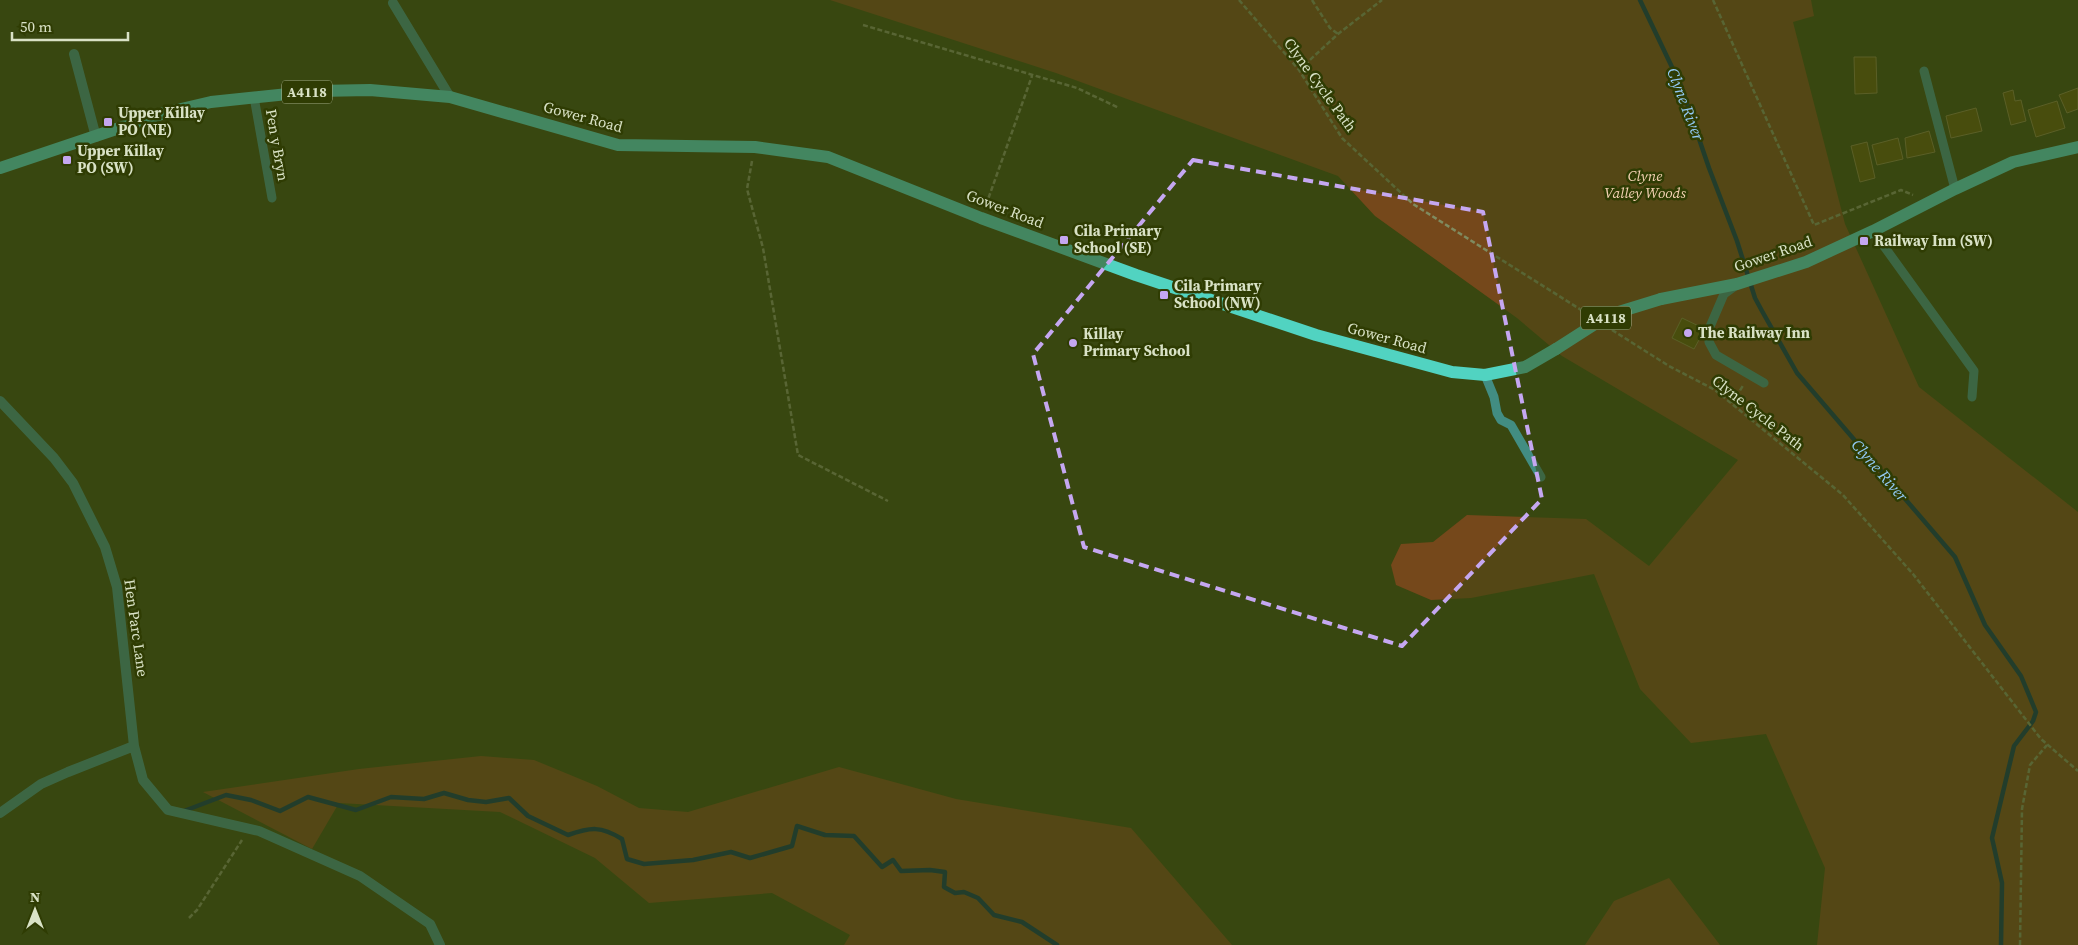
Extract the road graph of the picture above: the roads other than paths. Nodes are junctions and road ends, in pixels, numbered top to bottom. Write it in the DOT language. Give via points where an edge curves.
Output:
graph roads {
  1 [pos="393,3"];
  2 [pos="74,54"];
  3 [pos="1924,71"];
  4 [pos="254,97"];
  5 [pos="450,97"];
  6 [pos="96,137"];
  7 [pos="2078,147"];
  8 [pos="0,168"];
  9 [pos="1955,189"];
  10 [pos="272,198"];
  11 [pos="1873,231"];
  12 [pos="1737,284"];
  13 [pos="1485,375"];
  14 [pos="1764,383"];
  15 [pos="1972,398"];
  16 [pos="0,401"];
  17 [pos="1541,477"];
  18 [pos="134,746"];
  19 [pos="0,813"];
  20 [pos="440,945"];
  1 -- 5 [label="street"];
  2 -- 6 [label="street"];
  3 -- 9 [label="lane"];
  4 -- 5 [label="main road, Gower Road / A4118" via="370,90"];
  4 -- 6 [label="main road, Gower Road / A4118" via="211,102"];
  4 -- 10 [label="lane, Pen y Bryn"];
  5 -- 13 [label="main road, Gower Road / A4118" via="618,145 755,147 828,158 1136,275 1316,335 1452,372"];
  6 -- 8 [label="main road, Gower Road / A4118"];
  7 -- 9 [label="main road, Gower Road / A4118" via="2013,162"];
  9 -- 11 [label="main road, Gower Road / A4118"];
  11 -- 12 [label="main road, Gower Road / A4118" via="1806,262"];
  11 -- 15 [label="lane" via="1974,371"];
  12 -- 13 [label="main road, Gower Road / A4118, bridge" via="1661,299 1609,315 1525,367"];
  12 -- 14 [label="lane" via="1724,294 1710,329 1709,342 1716,355"];
  13 -- 17 [label="lane" via="1501,420 1510,425"];
  16 -- 18 [label="street, Hen Parc Lane" via="73,483 105,547 117,588"];
  18 -- 19 [label="street" via="41,784"];
  18 -- 20 [label="street, Hen Parc Lane" via="143,780 168,810 259,831 360,876 430,924"];
}
